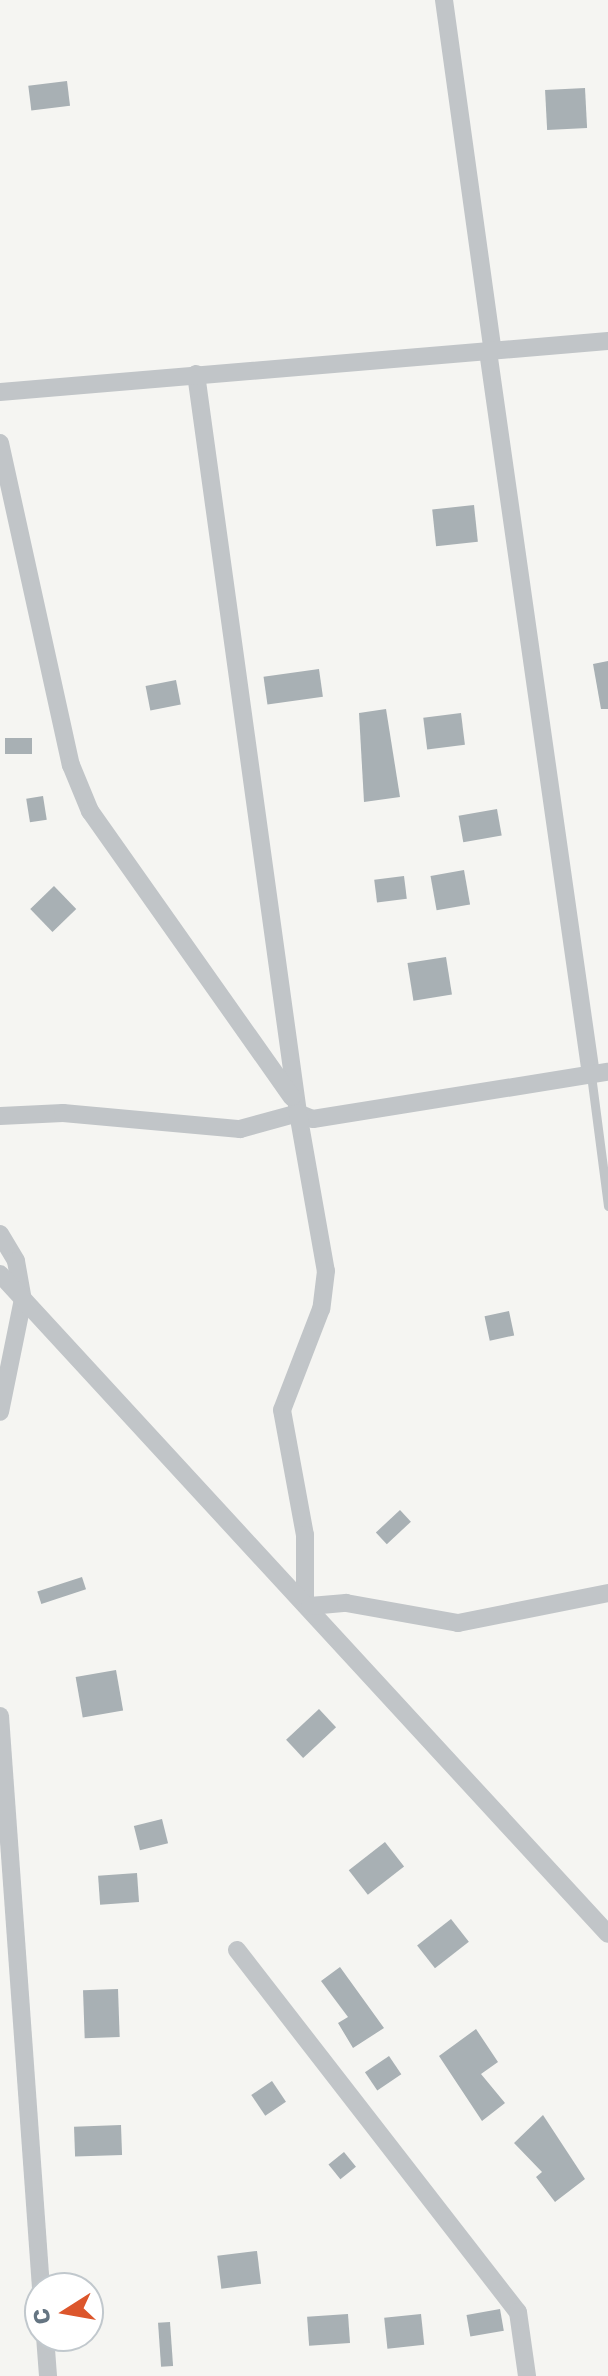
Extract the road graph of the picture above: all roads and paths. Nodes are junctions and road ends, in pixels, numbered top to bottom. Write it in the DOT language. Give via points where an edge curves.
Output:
graph roads {
  1 [pos="444,0"];
  2 [pos="608,341"];
  3 [pos="490,351"];
  4 [pos="196,374"];
  5 [pos="0,392"];
  6 [pos="0,443"];
  7 [pos="599,1073"];
  8 [pos="296,1106"];
  9 [pos="0,1116"];
  10 [pos="608,1206"];
  11 [pos="0,1234"];
  12 [pos="0,1274"];
  13 [pos="23,1299"];
  14 [pos="0,1412"];
  15 [pos="608,1593"];
  16 [pos="307,1604"];
  17 [pos="0,1716"];
  18 [pos="608,1934"];
  19 [pos="237,1950"];
  20 [pos="40,2272"];
  21 [pos="46,2352"];
  22 [pos="48,2376"];
  23 [pos="527,2376"];
  1 -- 3 [label="street"];
  2 -- 3 [label="street"];
  3 -- 4 [label="street"];
  3 -- 7 [label="street"];
  4 -- 5 [label="street"];
  4 -- 8 [label="street"];
  6 -- 8 [label="street" via="71,765 90,811"];
  7 -- 8 [label="street" via="313,1119"];
  7 -- 10 [label="lane"];
  8 -- 9 [label="street" via="240,1129 63,1113"];
  8 -- 16 [label="street" via="326,1271 321,1309 282,1410 305,1535"];
  11 -- 13 [label="street" via="16,1261"];
  12 -- 13 [label="street"];
  13 -- 14 [label="street"];
  13 -- 16 [label="street"];
  15 -- 16 [label="street" via="458,1623 346,1603"];
  16 -- 18 [label="street"];
  17 -- 20 [label="street"];
  19 -- 23 [label="street" via="518,2312"];
  21 -- 22 [label="street"];
}
